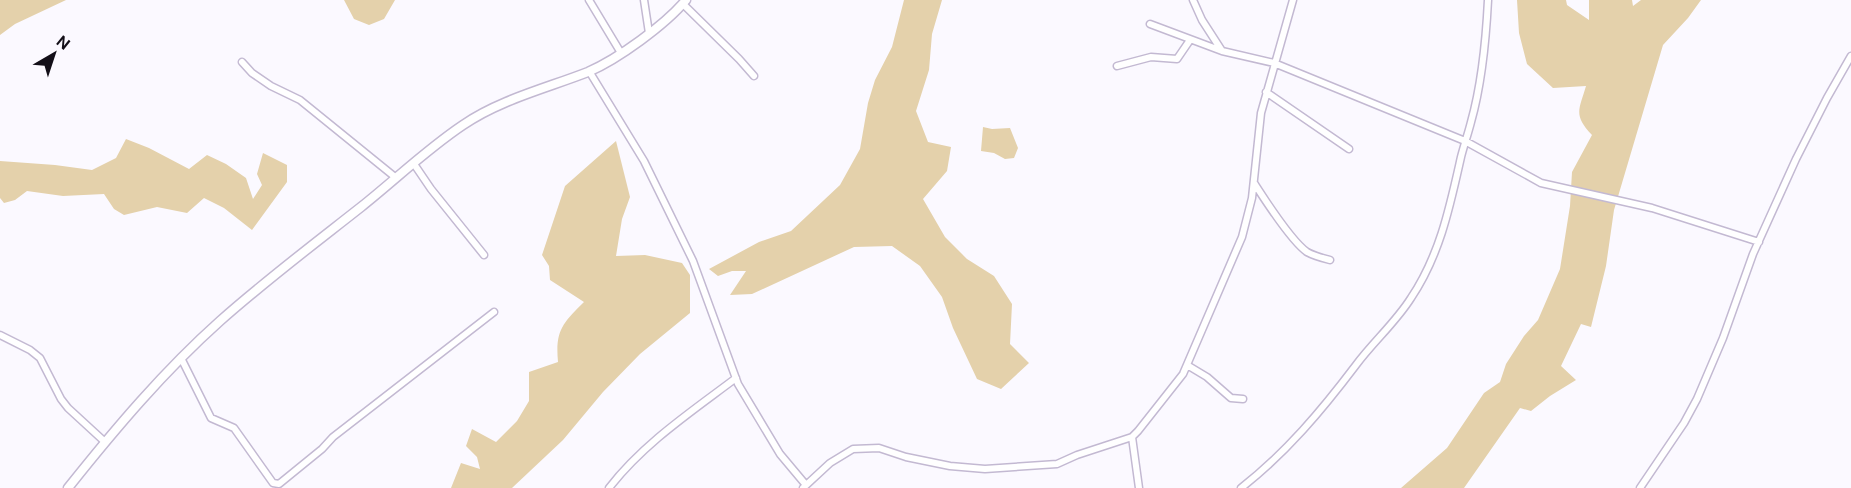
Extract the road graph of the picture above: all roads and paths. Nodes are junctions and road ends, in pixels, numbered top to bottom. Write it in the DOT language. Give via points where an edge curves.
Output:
graph roads {
  1 [pos="589,0"];
  2 [pos="644,0"];
  3 [pos="1193,0"];
  4 [pos="1293,0"];
  5 [pos="1488,0"];
  6 [pos="684,2"];
  7 [pos="1150,24"];
  8 [pos="649,33"];
  9 [pos="1190,40"];
  10 [pos="1222,51"];
  11 [pos="621,54"];
  12 [pos="1851,56"];
  13 [pos="242,62"];
  14 [pos="1274,63"];
  15 [pos="1117,66"];
  16 [pos="589,71"];
  17 [pos="754,76"];
  18 [pos="1266,92"];
  19 [pos="1465,141"];
  20 [pos="1349,149"];
  21 [pos="414,164"];
  22 [pos="395,177"];
  23 [pos="1254,183"];
  24 [pos="1759,242"];
  25 [pos="484,255"];
  26 [pos="1330,260"];
  27 [pos="494,312"];
  28 [pos="0,335"];
  29 [pos="181,357"];
  30 [pos="1187,365"];
  31 [pos="736,378"];
  32 [pos="1243,399"];
  33 [pos="1132,437"];
  34 [pos="105,441"];
  35 [pos="804,486"];
  36 [pos="1644,487"];
  37 [pos="68,488"];
  38 [pos="609,488"];
  39 [pos="1139,488"];
  40 [pos="1241,488"];
  1 -- 11 [label="street"];
  2 -- 8 [label="street"];
  3 -- 10 [label="street"];
  4 -- 14 [label="street"];
  5 -- 19 [label="street" via="1476,99"];
  6 -- 8 [label="street"];
  6 -- 17 [label="street"];
  7 -- 9 [label="street"];
  8 -- 11 [label="street"];
  9 -- 10 [label="street"];
  9 -- 15 [label="street" via="1177,59 1151,57"];
  10 -- 14 [label="street"];
  11 -- 16 [label="street"];
  12 -- 24 [label="street"];
  13 -- 22 [label="street" via="271,86 300,100"];
  14 -- 18 [label="street"];
  14 -- 19 [label="street"];
  16 -- 21 [label="street" via="464,124"];
  16 -- 31 [label="street" via="660,191 693,261"];
  18 -- 20 [label="street"];
  18 -- 23 [label="street" via="1257,137"];
  19 -- 24 [label="street" via="1541,183 1652,208"];
  19 -- 40 [label="street" via="1444,228 1411,299 1297,437"];
  21 -- 22 [label="street"];
  21 -- 25 [label="street"];
  22 -- 29 [label="street"];
  23 -- 26 [label="street" via="1301,247"];
  23 -- 30 [label="street" via="1242,237"];
  24 -- 36 [label="street" via="1697,399"];
  27 -- 29 [label="street" via="279,484 273,483 234,428 211,418"];
  28 -- 34 [label="street" via="40,358 68,408"];
  29 -- 34 [label="street"];
  30 -- 32 [label="street" via="1231,398"];
  30 -- 33 [label="street"];
  31 -- 35 [label="street" via="780,454"];
  31 -- 38 [label="street" via="655,439"];
  33 -- 35 [label="street" via="1057,464 985,469 950,466 879,448 853,449 838,456"];
  33 -- 39 [label="street"];
  34 -- 37 [label="street"];
}
